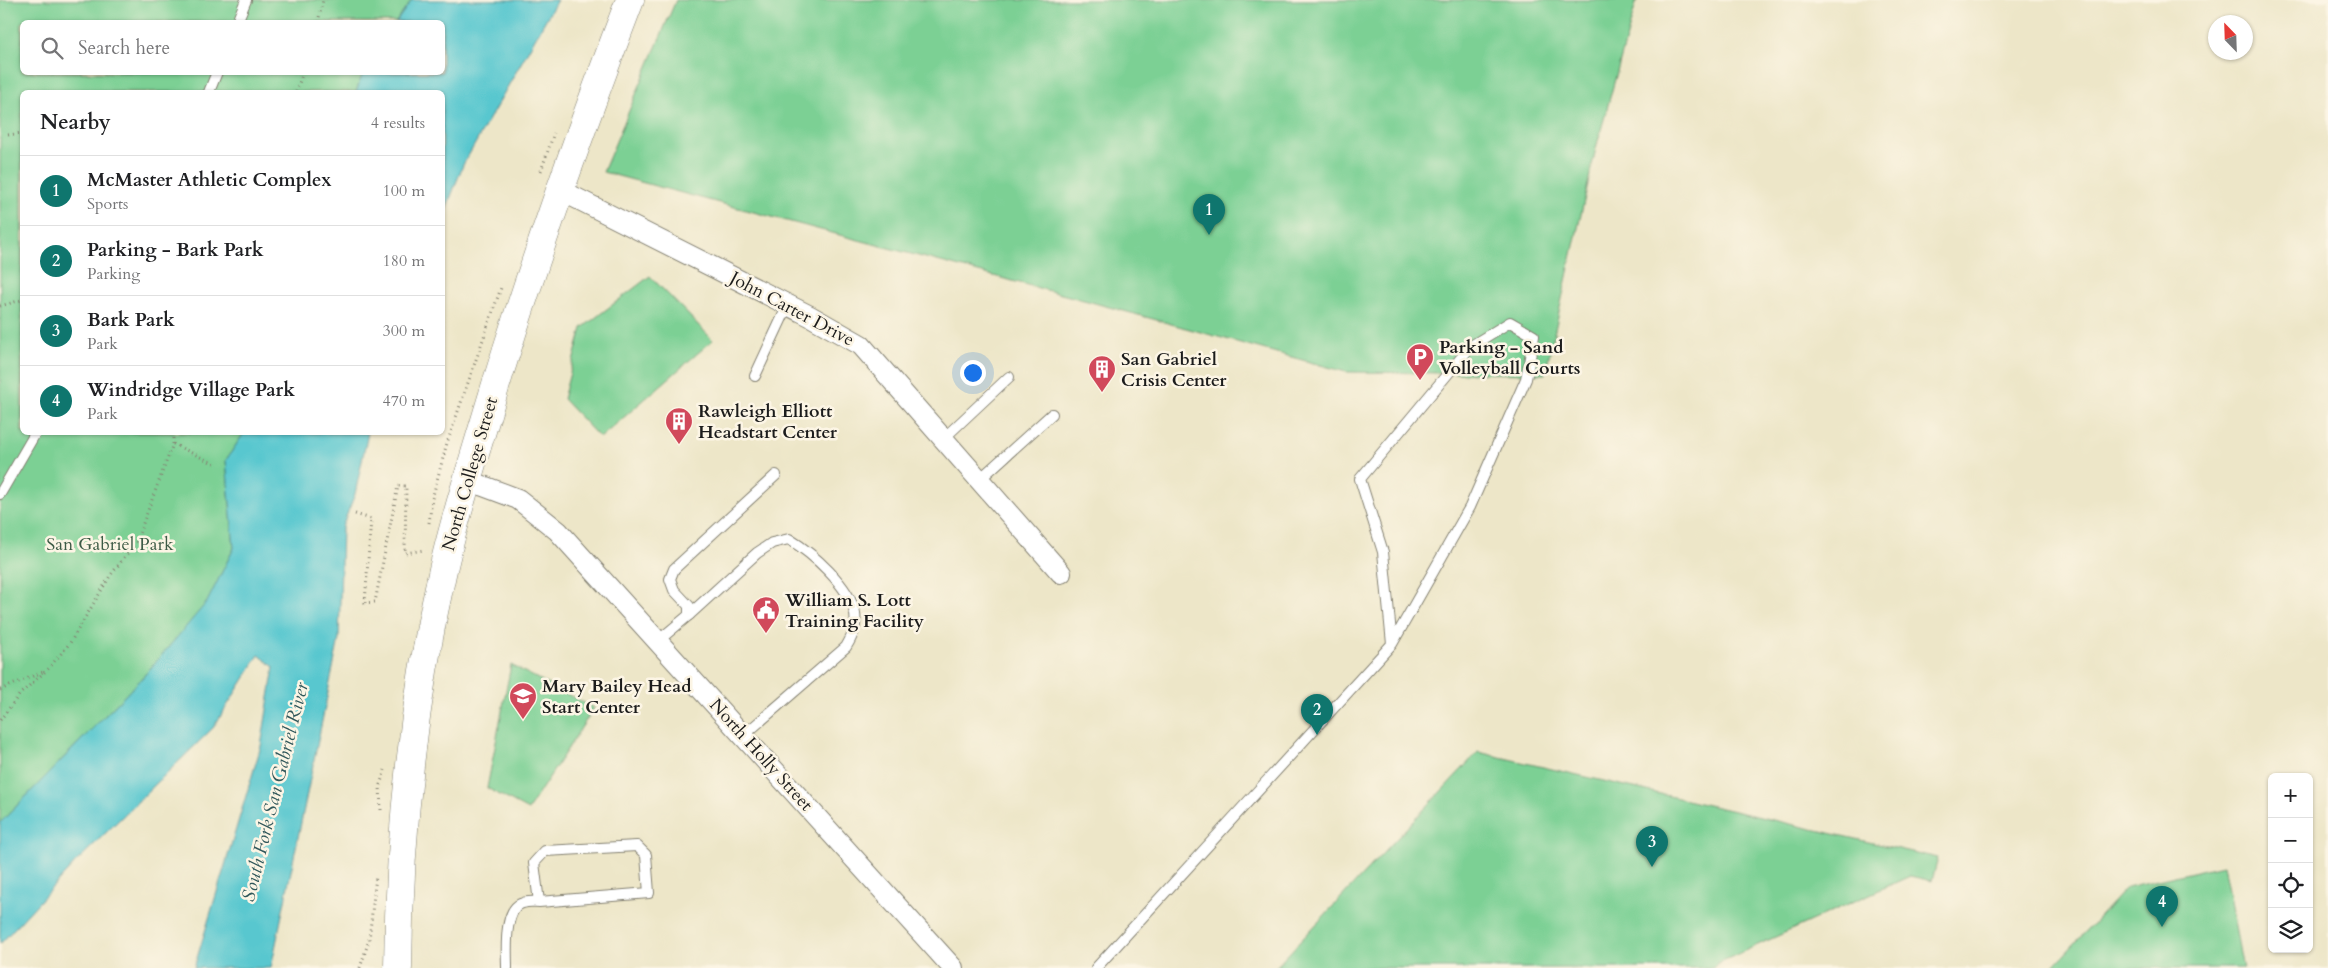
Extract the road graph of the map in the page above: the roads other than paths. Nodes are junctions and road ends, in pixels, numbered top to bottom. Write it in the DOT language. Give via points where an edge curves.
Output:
graph roads {
  1 [pos="246,0"];
  2 [pos="630,0"];
  3 [pos="238,20"];
  4 [pos="216,75"];
  5 [pos="210,90"];
  6 [pos="560,190"];
  7 [pos="788,305"];
  8 [pos="755,376"];
  9 [pos="1009,377"];
  10 [pos="1052,414"];
  11 [pos="34,435"];
  12 [pos="943,439"];
  13 [pos="776,475"];
  14 [pos="467,480"];
  15 [pos="979,480"];
  16 [pos="2,491"];
  17 [pos="1061,573"];
  18 [pos="689,615"];
  19 [pos="658,641"];
  20 [pos="1392,644"];
  21 [pos="744,736"];
  22 [pos="539,902"];
  23 [pos="398,968"];
  24 [pos="507,968"];
  25 [pos="953,968"];
  26 [pos="1096,968"];
  1 -- 3 [label="lane"];
  2 -- 6 [label="street, North College Street"];
  4 -- 5 [label="lane"];
  6 -- 7 [label="street, John Carter Drive"];
  6 -- 14 [label="street, North College Street" via="508,343"];
  7 -- 8 [label="lane"];
  7 -- 12 [label="street, John Carter Drive" via="861,345"];
  9 -- 12 [label="lane"];
  10 -- 15 [label="lane"];
  11 -- 16 [label="lane"];
  12 -- 15 [label="street, John Carter Drive"];
  13 -- 18 [label="lane" via="674,569 670,579 674,590 688,606"];
  14 -- 19 [label="street, North Holly Street" via="518,499 558,531"];
  14 -- 23 [label="street, North College Street" via="442,573 421,682 408,786 398,919"];
  15 -- 17 [label="street, John Carter Drive"];
  18 -- 19 [label="lane"];
  18 -- 21 [label="lane" via="757,553 772,543 788,539 826,568 848,596 855,614 854,632 846,647"];
  19 -- 21 [label="street, North Holly Street"];
  20 -- 20 [label="lane" via="1470,507 1526,379 1534,336 1510,322 1471,346 1360,479 1383,552"];
  20 -- 26 [label="lane"];
  21 -- 25 [label="street, North Holly Street"];
  22 -- 22 [label="lane" via="649,893 646,855 637,846 545,851 534,863"];
  22 -- 24 [label="lane" via="522,903 513,911 508,927"];
}
